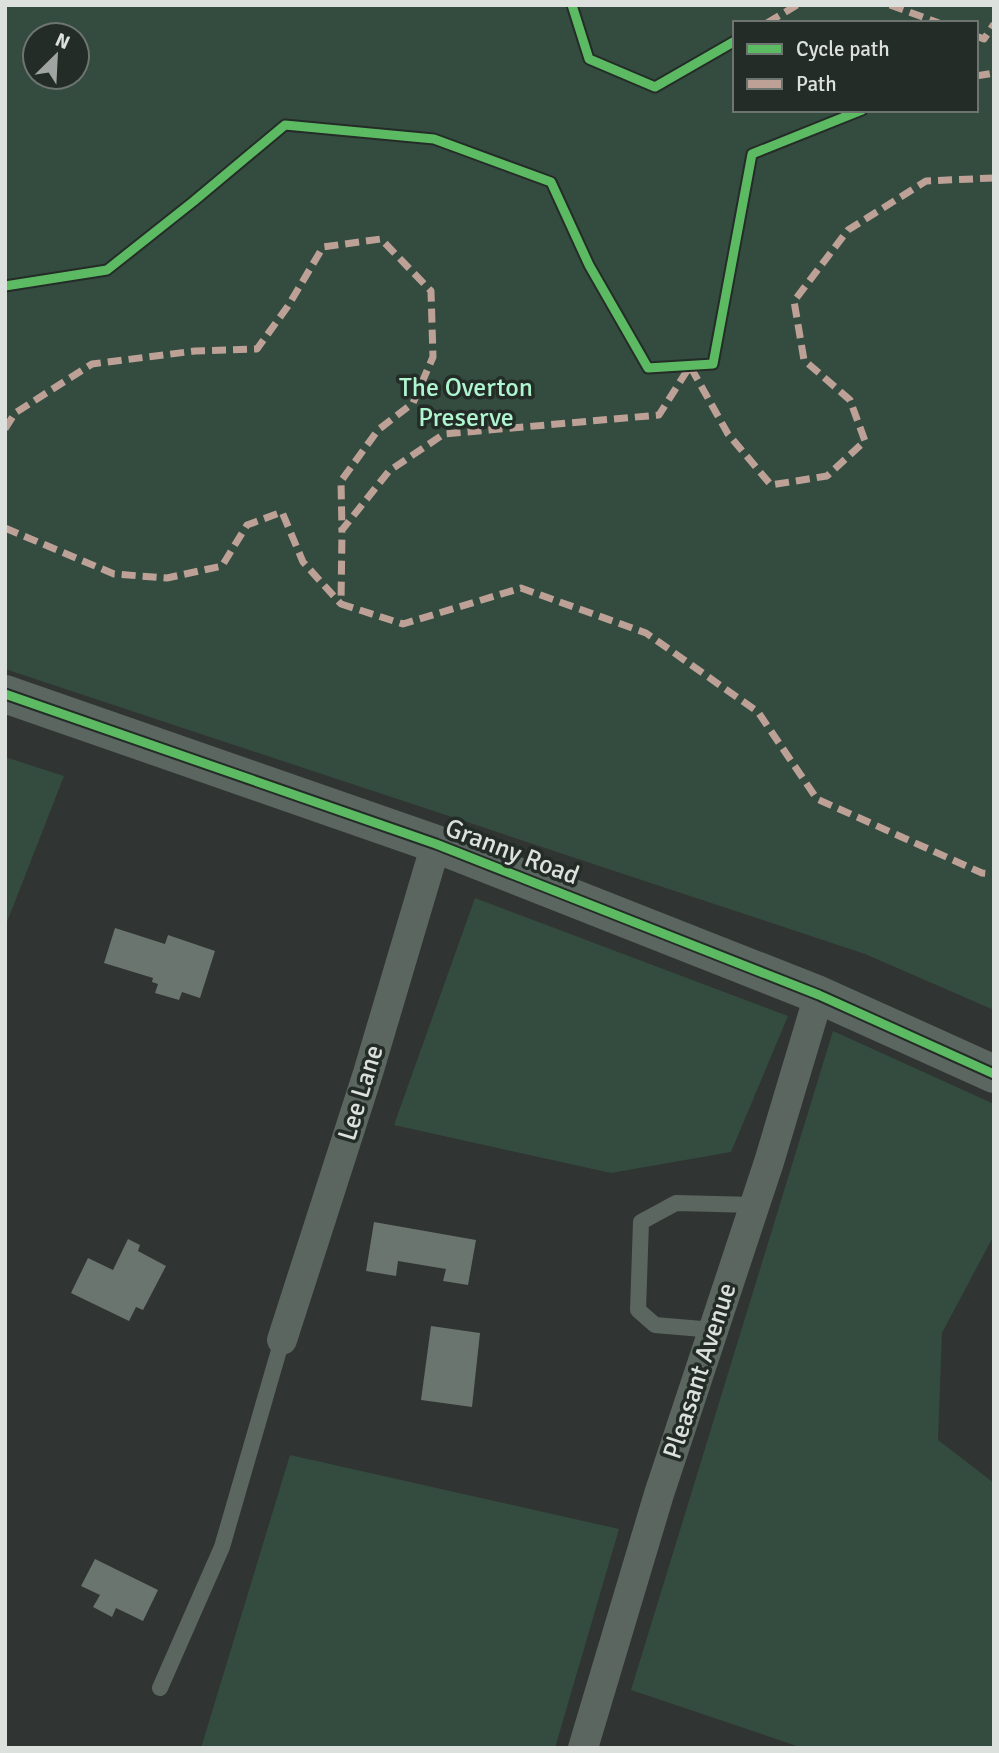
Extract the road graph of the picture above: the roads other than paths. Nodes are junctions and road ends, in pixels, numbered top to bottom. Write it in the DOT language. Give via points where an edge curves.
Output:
graph roads {
  1 [pos="5,694"];
  2 [pos="436,844"];
  3 [pos="819,995"];
  4 [pos="994,1074"];
  5 [pos="755,1205"];
  6 [pos="714,1330"];
  7 [pos="282,1340"];
  8 [pos="160,1688"];
  9 [pos="583,1748"];
  1 -- 2 [label="street, Granny Road"];
  2 -- 3 [label="street, Granny Road"];
  2 -- 7 [label="street, Lee Lane"];
  3 -- 4 [label="street, Granny Road"];
  3 -- 5 [label="street, Pleasant Avenue"];
  5 -- 6 [label="street, Pleasant Avenue"];
  5 -- 6 [label="lane" via="677,1203 641,1222 638,1310 655,1325"];
  6 -- 9 [label="street, Pleasant Avenue"];
  7 -- 8 [label="lane" via="222,1547"];
}
